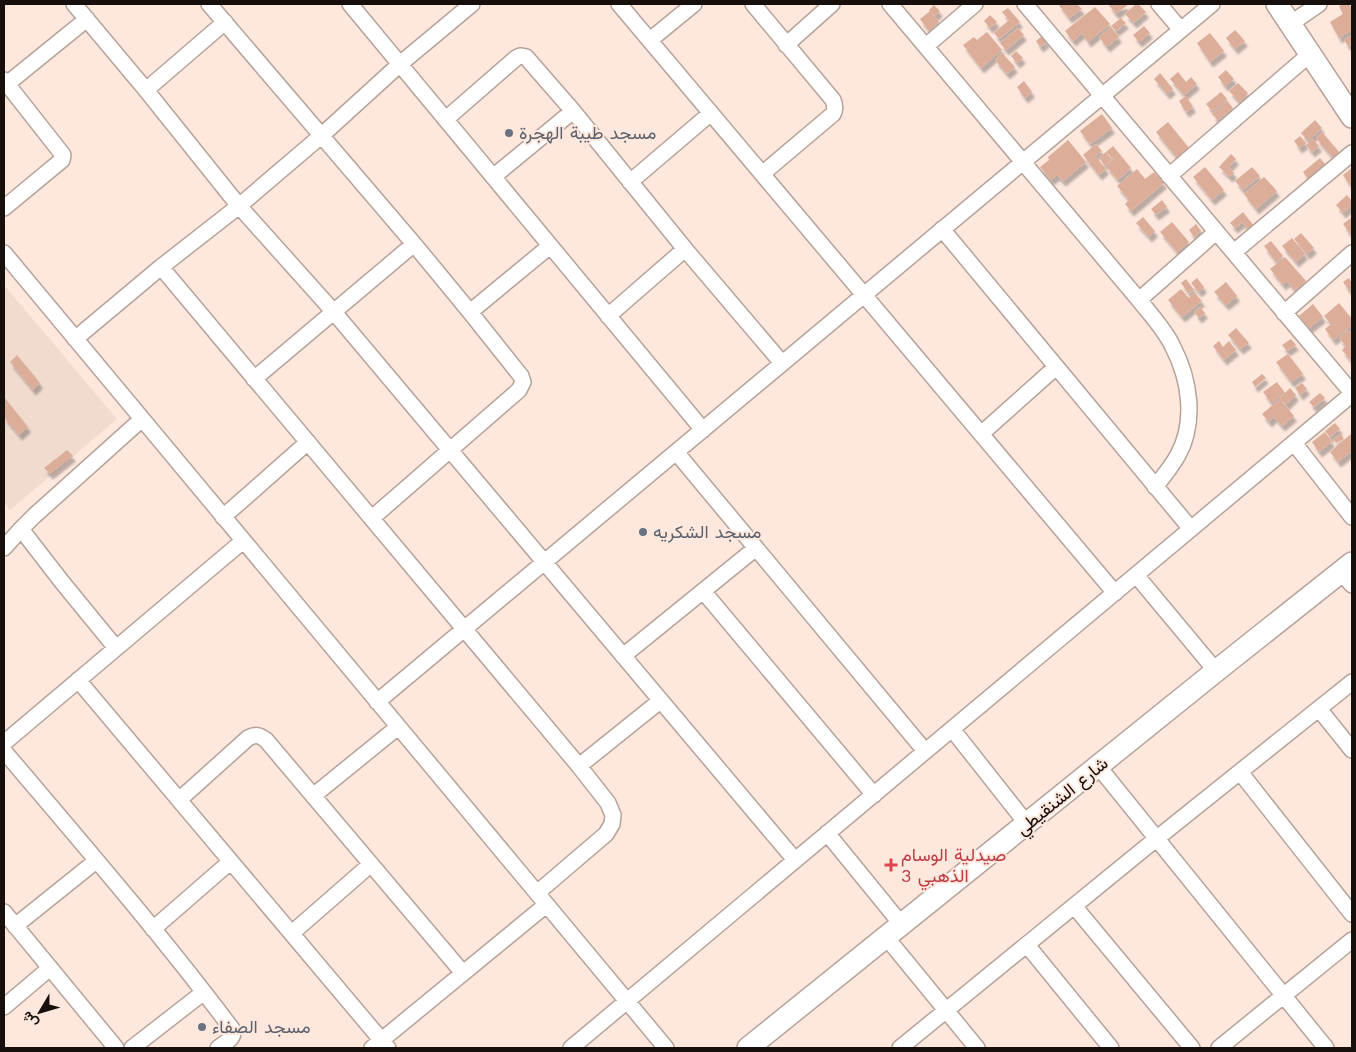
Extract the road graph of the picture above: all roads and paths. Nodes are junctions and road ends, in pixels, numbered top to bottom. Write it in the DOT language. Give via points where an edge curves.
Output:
graph roads {
  1 [pos="74,4"];
  2 [pos="209,4"];
  3 [pos="350,4"];
  4 [pos="472,4"];
  5 [pos="620,4"];
  6 [pos="694,4"];
  7 [pos="753,4"];
  8 [pos="832,4"];
  9 [pos="890,4"];
  10 [pos="976,4"];
  11 [pos="1025,4"];
  12 [pos="1159,4"];
  13 [pos="1212,4"];
  14 [pos="1277,4"];
  15 [pos="1319,4"];
  16 [pos="87,19"];
  17 [pos="225,22"];
  18 [pos="1290,24"];
  19 [pos="1181,30"];
  20 [pos="650,40"];
  21 [pos="786,45"];
  22 [pos="926,46"];
  23 [pos="1310,54"];
  24 [pos="400,64"];
  25 [pos="6,82"];
  26 [pos="146,90"];
  27 [pos="1102,96"];
  28 [pos="573,110"];
  29 [pos="711,113"];
  30 [pos="1352,117"];
  31 [pos="446,119"];
  32 [pos="321,136"];
  33 [pos="1352,153"];
  34 [pos="1023,162"];
  35 [pos="762,174"];
  36 [pos="1169,176"];
  37 [pos="493,177"];
  38 [pos="630,182"];
  39 [pos="239,206"];
  40 [pos="4,208"];
  41 [pos="942,229"];
  42 [pos="1216,232"];
  43 [pos="414,244"];
  44 [pos="550,246"];
  45 [pos="685,249"];
  46 [pos="1234,252"];
  47 [pos="4,253"];
  48 [pos="1352,254"];
  49 [pos="161,267"];
  50 [pos="864,295"];
  51 [pos="1139,300"];
  52 [pos="333,311"];
  53 [pos="470,312"];
  54 [pos="1284,312"];
  55 [pos="608,316"];
  56 [pos="75,339"];
  57 [pos="782,363"];
  58 [pos="1056,367"];
  59 [pos="254,379"];
  60 [pos="1352,394"];
  61 [pos="142,419"];
  62 [pos="703,430"];
  63 [pos="981,434"];
  64 [pos="308,442"];
  65 [pos="1294,442"];
  66 [pos="450,451"];
  67 [pos="676,452"];
  68 [pos="1155,487"];
  69 [pos="223,516"];
  70 [pos="1352,517"];
  71 [pos="372,518"];
  72 [pos="21,528"];
  73 [pos="1191,529"];
  74 [pos="244,541"];
  75 [pos="4,548"];
  76 [pos="756,548"];
  77 [pos="544,562"];
  78 [pos="1349,573"];
  79 [pos="1136,575"];
  80 [pos="703,591"];
  81 [pos="1115,593"];
  82 [pos="465,628"];
  83 [pos="116,648"];
  84 [pos="623,656"];
  85 [pos="1216,671"];
  86 [pos="78,680"];
  87 [pos="1352,682"];
  88 [pos="660,701"];
  89 [pos="377,702"];
  90 [pos="1319,709"];
  91 [pos="398,727"];
  92 [pos="952,729"];
  93 [pos="4,743"];
  94 [pos="1352,750"];
  95 [pos="4,751"];
  96 [pos="926,752"];
  97 [pos="579,766"];
  98 [pos="1098,766"];
  99 [pos="1240,772"];
  100 [pos="874,794"];
  101 [pos="313,796"];
  102 [pos="179,800"];
  103 [pos="1027,824"];
  104 [pos="828,833"];
  105 [pos="1156,839"];
  106 [pos="96,860"];
  107 [pos="795,860"];
  108 [pos="230,862"];
  109 [pos="371,864"];
  110 [pos="542,899"];
  111 [pos="1074,906"];
  112 [pos="4,912"];
  113 [pos="1352,914"];
  114 [pos="15,926"];
  115 [pos="153,929"];
  116 [pos="894,931"];
  117 [pos="292,933"];
  118 [pos="1352,940"];
  119 [pos="1027,945"];
  120 [pos="50,968"];
  121 [pos="463,973"];
  122 [pos="204,992"];
  123 [pos="1284,996"];
  124 [pos="627,1002"];
  125 [pos="4,1007"];
  126 [pos="946,1010"];
  127 [pos="381,1046"];
  128 [pos="116,1048"];
  129 [pos="132,1048"];
  130 [pos="218,1048"];
  131 [pos="571,1048"];
  132 [pos="666,1048"];
  133 [pos="748,1048"];
  134 [pos="900,1048"];
  135 [pos="977,1048"];
  136 [pos="1111,1048"];
  137 [pos="1192,1048"];
  138 [pos="1219,1048"];
  139 [pos="1326,1048"];
  1 -- 16 [label="street"];
  2 -- 17 [label="street"];
  3 -- 24 [label="street"];
  4 -- 24 [label="street"];
  5 -- 20 [label="street"];
  6 -- 20 [label="street"];
  7 -- 21 [label="street"];
  8 -- 21 [label="street"];
  9 -- 22 [label="street"];
  10 -- 22 [label="street"];
  11 -- 27 [label="street"];
  12 -- 19 [label="street"];
  13 -- 19 [label="street"];
  14 -- 18 [label="street"];
  15 -- 18 [label="street"];
  16 -- 25 [label="street"];
  16 -- 26 [label="street"];
  17 -- 26 [label="street"];
  17 -- 32 [label="street"];
  18 -- 23 [label="street"];
  19 -- 27 [label="street"];
  20 -- 29 [label="street"];
  21 -- 35 [label="street" via="833,100 835,110"];
  22 -- 34 [label="street"];
  23 -- 30 [label="street"];
  23 -- 36 [label="street"];
  24 -- 31 [label="street"];
  24 -- 32 [label="street"];
  25 -- 40 [label="street" via="64,155"];
  26 -- 39 [label="street"];
  27 -- 34 [label="street"];
  27 -- 36 [label="street"];
  28 -- 31 [label="street" via="529,60 520,56"];
  28 -- 37 [label="street"];
  28 -- 38 [label="street"];
  29 -- 35 [label="street"];
  29 -- 38 [label="street"];
  31 -- 37 [label="street"];
  32 -- 39 [label="street"];
  32 -- 43 [label="street"];
  33 -- 46 [label="street"];
  34 -- 41 [label="street"];
  34 -- 51 [label="street"];
  35 -- 50 [label="street"];
  36 -- 42 [label="street"];
  37 -- 44 [label="street"];
  38 -- 45 [label="street"];
  39 -- 49 [label="street"];
  39 -- 52 [label="street"];
  41 -- 50 [label="street"];
  41 -- 58 [label="street"];
  42 -- 46 [label="street"];
  42 -- 51 [label="street"];
  43 -- 52 [label="street"];
  43 -- 53 [label="street"];
  44 -- 53 [label="street"];
  44 -- 55 [label="street"];
  45 -- 55 [label="street"];
  45 -- 57 [label="street"];
  46 -- 54 [label="street"];
  47 -- 56 [label="street"];
  48 -- 54 [label="street"];
  49 -- 56 [label="street"];
  49 -- 59 [label="street"];
  50 -- 57 [label="street"];
  50 -- 63 [label="street"];
  51 -- 68 [label="street" via="1173,347 1187,386 1189,406 1186,435 1178,456"];
  52 -- 59 [label="street"];
  52 -- 66 [label="street"];
  53 -- 66 [label="street" via="523,382 519,390"];
  54 -- 60 [label="street"];
  55 -- 62 [label="street"];
  56 -- 61 [label="street"];
  57 -- 62 [label="street"];
  58 -- 63 [label="street"];
  58 -- 68 [label="street"];
  59 -- 64 [label="street"];
  60 -- 65 [label="street"];
  61 -- 69 [label="street"];
  61 -- 72 [label="street"];
  62 -- 67 [label="street"];
  63 -- 81 [label="street"];
  64 -- 69 [label="street"];
  64 -- 71 [label="street"];
  65 -- 70 [label="street"];
  65 -- 73 [label="street"];
  66 -- 71 [label="street"];
  66 -- 77 [label="street"];
  67 -- 76 [label="street"];
  67 -- 77 [label="street"];
  68 -- 73 [label="street"];
  69 -- 74 [label="street"];
  71 -- 82 [label="street"];
  72 -- 75 [label="street"];
  72 -- 83 [label="street"];
  73 -- 79 [label="street"];
  74 -- 83 [label="street"];
  74 -- 89 [label="street"];
  76 -- 80 [label="street"];
  76 -- 96 [label="street"];
  77 -- 82 [label="street"];
  77 -- 84 [label="street"];
  78 -- 85 [label="street, شارع الشنقيطي"];
  79 -- 81 [label="street"];
  79 -- 85 [label="street"];
  80 -- 84 [label="street"];
  80 -- 100 [label="street"];
  81 -- 92 [label="street"];
  82 -- 89 [label="street"];
  82 -- 97 [label="street"];
  83 -- 86 [label="street"];
  84 -- 88 [label="street"];
  85 -- 98 [label="street, شارع الشنقيطي"];
  86 -- 93 [label="street"];
  86 -- 102 [label="street"];
  87 -- 90 [label="street"];
  88 -- 97 [label="street"];
  88 -- 107 [label="street"];
  89 -- 91 [label="street"];
  90 -- 94 [label="street"];
  90 -- 99 [label="street"];
  91 -- 101 [label="street"];
  91 -- 110 [label="street"];
  92 -- 96 [label="street"];
  92 -- 103 [label="street"];
  95 -- 106 [label="street"];
  96 -- 100 [label="street"];
  97 -- 110 [label="street" via="608,803 613,815 612,824"];
  98 -- 103 [label="street, شارع الشنقيطي"];
  98 -- 105 [label="street"];
  99 -- 105 [label="street"];
  99 -- 113 [label="street"];
  100 -- 104 [label="street"];
  101 -- 102 [label="street" via="266,740 255,734"];
  101 -- 109 [label="street"];
  102 -- 108 [label="street"];
  103 -- 116 [label="street, شارع الشنقيطي"];
  104 -- 107 [label="street"];
  104 -- 116 [label="street"];
  105 -- 111 [label="street"];
  105 -- 123 [label="street"];
  106 -- 114 [label="street"];
  106 -- 115 [label="street"];
  107 -- 124 [label="street"];
  108 -- 115 [label="street"];
  108 -- 117 [label="street"];
  109 -- 117 [label="street"];
  109 -- 121 [label="street"];
  110 -- 121 [label="street"];
  110 -- 124 [label="street"];
  111 -- 119 [label="street"];
  111 -- 137 [label="street"];
  112 -- 114 [label="street"];
  114 -- 120 [label="street"];
  115 -- 122 [label="street"];
  116 -- 126 [label="street"];
  116 -- 133 [label="street, شارع الشنقيطي"];
  117 -- 127 [label="street"];
  118 -- 123 [label="street"];
  119 -- 126 [label="street"];
  119 -- 136 [label="street"];
  120 -- 125 [label="street"];
  120 -- 128 [label="street"];
  121 -- 127 [label="street"];
  122 -- 129 [label="street"];
  122 -- 130 [label="street" via="233,1032 231,1038"];
  123 -- 138 [label="street"];
  123 -- 139 [label="street"];
  124 -- 131 [label="street"];
  124 -- 132 [label="street"];
  126 -- 134 [label="street"];
  126 -- 135 [label="street"];
}
